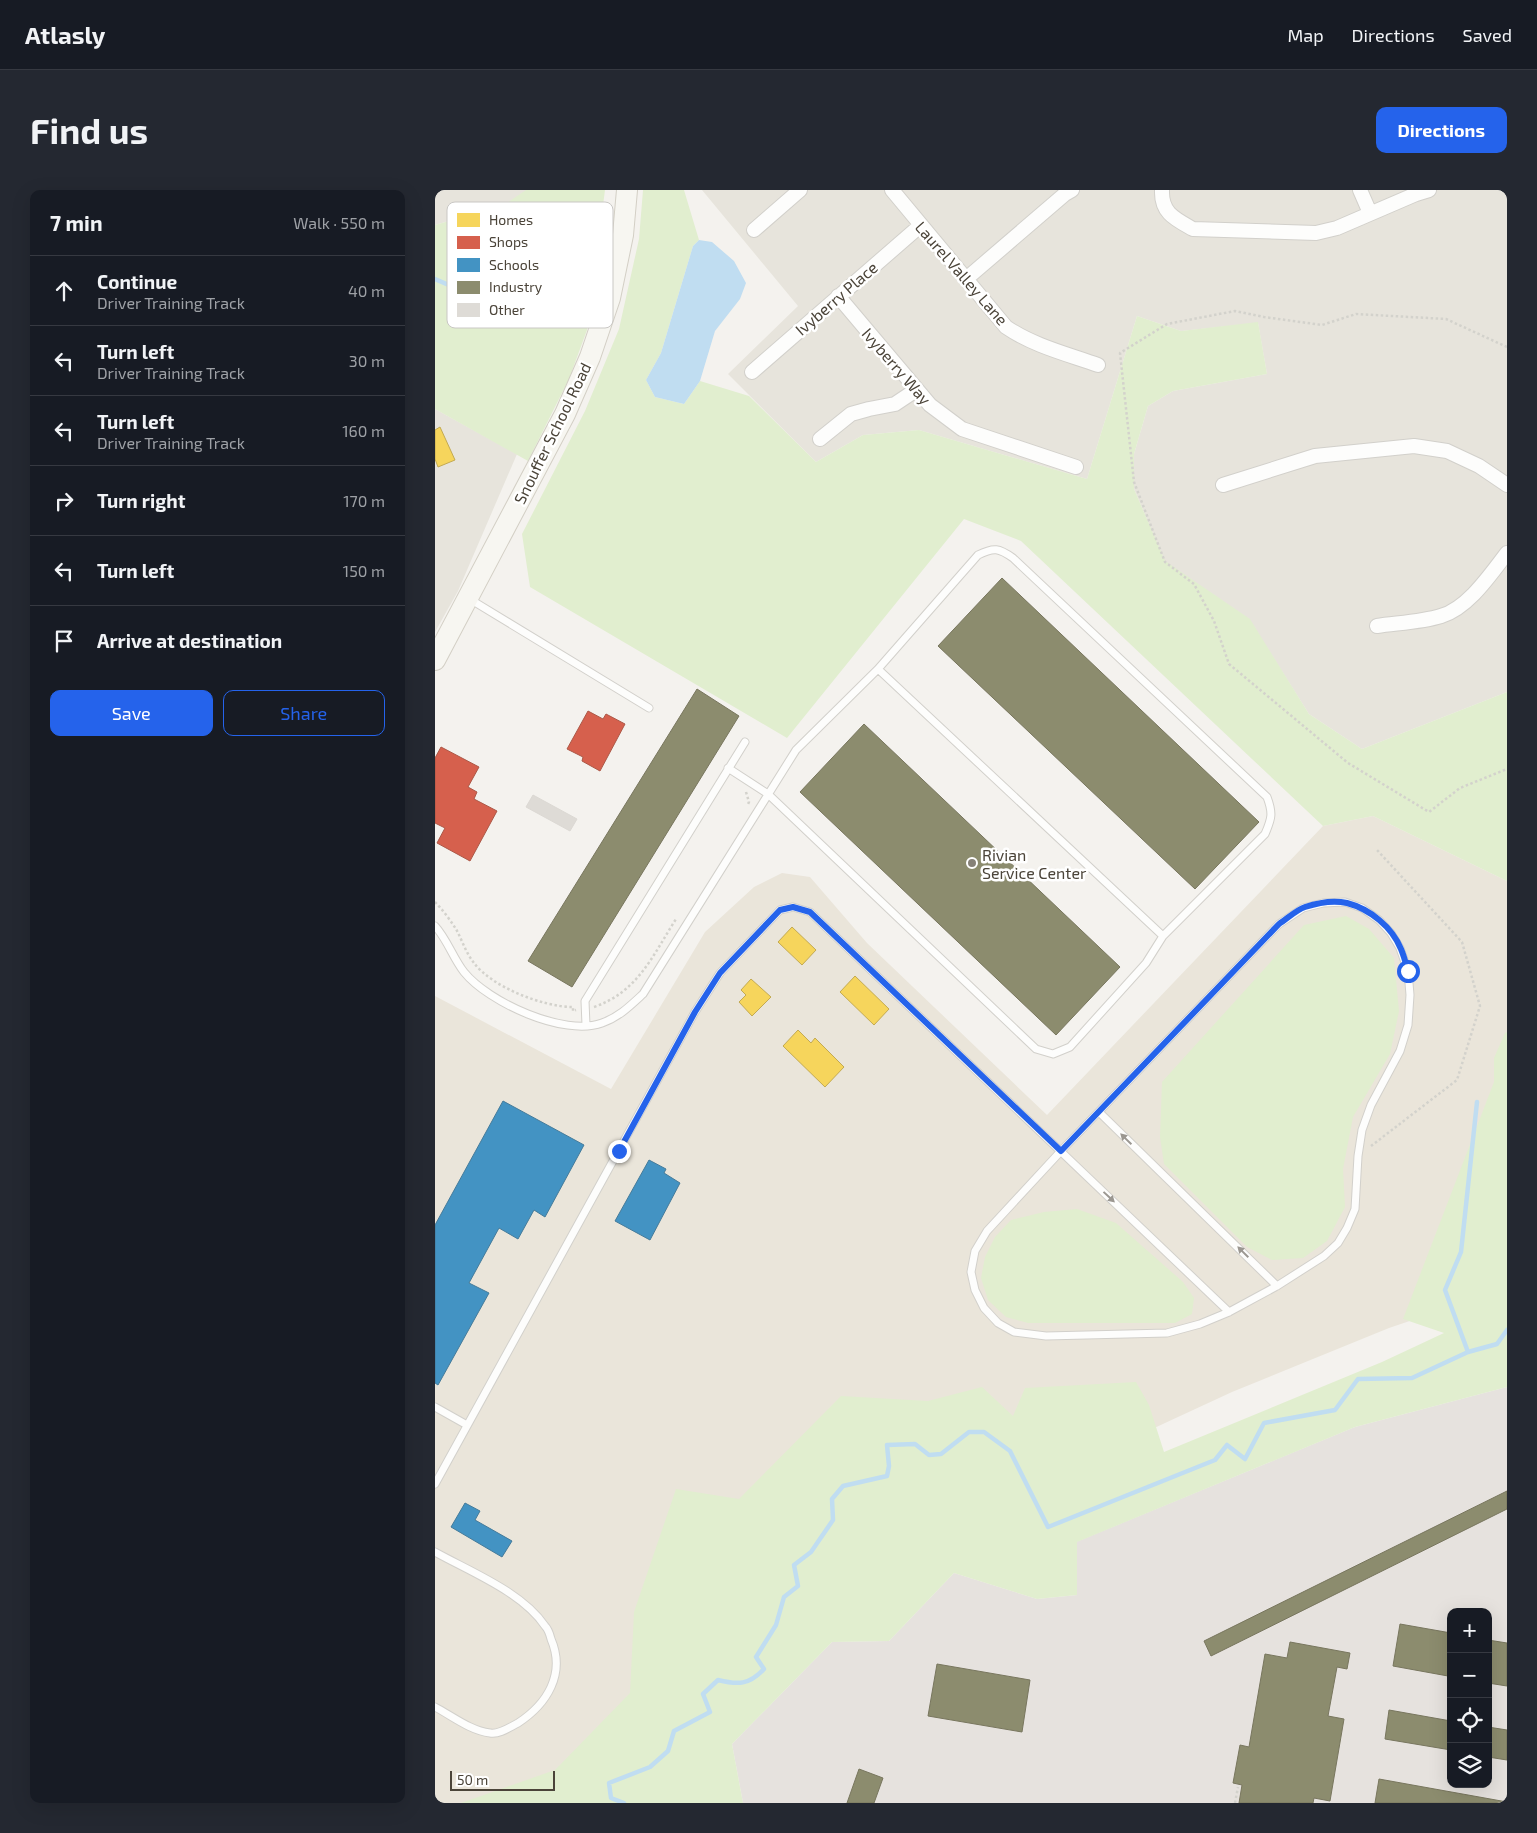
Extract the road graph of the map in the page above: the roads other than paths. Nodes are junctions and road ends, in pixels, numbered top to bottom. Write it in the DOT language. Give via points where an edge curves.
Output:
graph roads {
  1 [pos="627,190"];
  2 [pos="800,190"];
  3 [pos="1071,190"];
  4 [pos="1162,190"];
  5 [pos="1360,190"];
  6 [pos="1429,190"];
  7 [pos="900,193"];
  8 [pos="1370,213"];
  9 [pos="921,225"];
  10 [pos="754,230"];
  11 [pos="966,279"];
  12 [pos="613,283"];
  13 [pos="838,296"];
  14 [pos="600,328"];
  15 [pos="1098,365"];
  16 [pos="752,372"];
  17 [pos="916,390"];
  18 [pos="820,439"];
  19 [pos="1076,467"];
  20 [pos="1223,485"];
  21 [pos="1507,485"];
  22 [pos="1507,553"];
  23 [pos="468,598"];
  24 [pos="1377,626"];
  25 [pos="435,660"];
  26 [pos="878,668"];
  27 [pos="649,708"];
  28 [pos="745,742"];
  29 [pos="728,768"];
  30 [pos="768,794"];
  31 [pos="435,926"];
  32 [pos="1163,936"];
  33 [pos="586,1025"];
  34 [pos="1099,1112"];
  35 [pos="1061,1151"];
  36 [pos="1277,1286"];
  37 [pos="1229,1312"];
  38 [pos="435,1407"];
  39 [pos="467,1425"];
  40 [pos="435,1484"];
  41 [pos="435,1552"];
  42 [pos="435,1707"];
  1 -- 12 [label="main road, Snouffer School Road" via="623,235"];
  2 -- 10 [label="street"];
  3 -- 11 [label="street"];
  4 -- 8 [label="street" via="1165,209 1176,220 1193,229 1317,233"];
  5 -- 8 [label="street"];
  6 -- 8 [label="street"];
  7 -- 9 [label="street, Laurel Valley Lane"];
  9 -- 11 [label="street, Laurel Valley Lane"];
  9 -- 13 [label="street, Ivyberry Place"];
  11 -- 15 [label="street, Laurel Valley Lane" via="1006,327 1020,336"];
  13 -- 16 [label="street, Ivyberry Place"];
  13 -- 17 [label="street, Ivyberry Way"];
  14 -- 23 [label="main road, Snouffer School Road" via="565,414"];
  17 -- 18 [label="street" via="895,404 851,414"];
  17 -- 19 [label="street, Ivyberry Way" via="929,405 962,429"];
  20 -- 21 [label="street" via="1315,456 1414,446 1447,451 1479,466"];
  22 -- 24 [label="street" via="1480,588 1461,606 1442,616"];
  23 -- 25 [label="main road, Snouffer School Road"];
  23 -- 27 [label="lane"];
  26 -- 30 [label="lane" via="796,750"];
  26 -- 32 [label="lane"];
  26 -- 32 [label="lane" via="978,555 990,549 1003,550 1013,558 1267,797 1272,809 1265,834"];
  28 -- 29 [label="lane"];
  29 -- 30 [label="lane"];
  29 -- 33 [label="lane" via="585,1001"];
  30 -- 32 [label="lane" via="1036,1049 1053,1054 1070,1047 1146,963"];
  30 -- 33 [label="lane" via="643,994 625,1012 601,1023"];
  31 -- 33 [label="lane" via="463,971 487,994 513,1008 556,1023"];
  34 -- 35 [label="lane"];
  36 -- 34 [label="lane, one-way"];
  34 -- 36 [label="lane" via="1279,924 1303,908 1345,902 1362,908 1391,933 1408,971 1411,995 1408,1025 1400,1051 1371,1105 1363,1130 1355,1209 1338,1243 1324,1256"];
  35 -- 37 [label="lane, one-way"];
  35 -- 37 [label="lane" via="987,1231 975,1251 971,1272 975,1290 984,1308 998,1323 1014,1332 1046,1336 1167,1333"];
  35 -- 39 [label="lane" via="810,912 793,907 780,910 720,973 695,1012"];
  36 -- 37 [label="lane"];
  38 -- 39 [label="lane"];
  39 -- 40 [label="lane"];
  41 -- 42 [label="lane" via="526,1605 546,1626 557,1664 553,1684 528,1716 491,1734"];
}
